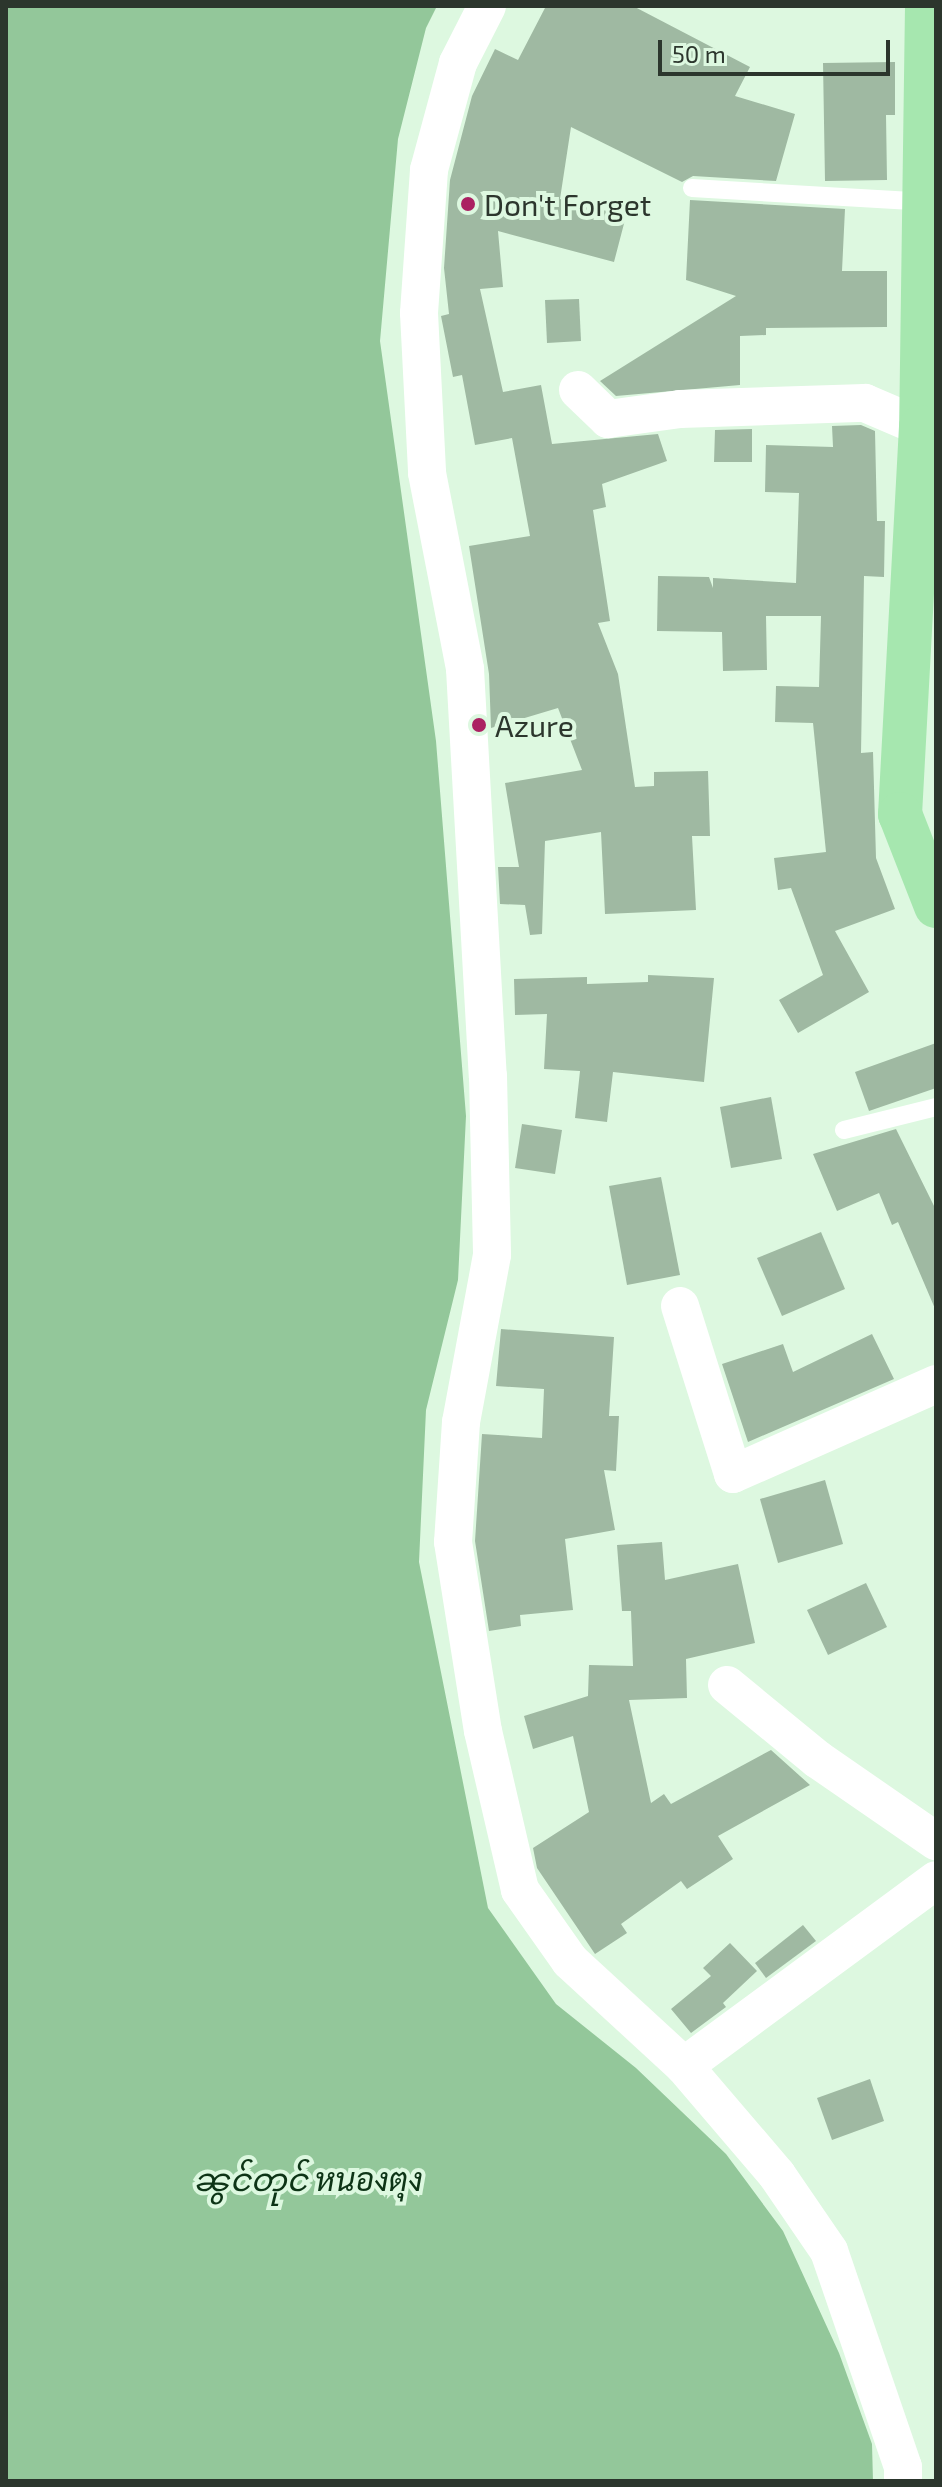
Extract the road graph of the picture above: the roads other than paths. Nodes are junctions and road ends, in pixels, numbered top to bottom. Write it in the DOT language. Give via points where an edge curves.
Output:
graph roads {
  1 [pos="487,6"];
  2 [pos="927,6"];
  3 [pos="692,188"];
  4 [pos="925,202"];
  5 [pos="578,390"];
  6 [pos="929,427"];
  7 [pos="924,590"];
  8 [pos="936,906"];
  9 [pos="936,1107"];
  10 [pos="844,1130"];
  11 [pos="680,1306"];
  12 [pos="936,1384"];
  13 [pos="727,1685"];
  14 [pos="936,1841"];
  15 [pos="936,1880"];
  16 [pos="684,2066"];
  17 [pos="903,2481"];
  1 -- 16 [label="street" via="458,63 429,170 419,313 427,473 465,669 488,1076 492,1255 461,1422 453,1542 483,1731 520,1890 570,1961"];
  2 -- 4 [label="highway"];
  3 -- 4 [label="lane"];
  4 -- 6 [label="highway"];
  5 -- 6 [label="street" via="608,419 680,409 865,403"];
  6 -- 7 [label="highway"];
  7 -- 8 [label="highway" via="900,814"];
  9 -- 10 [label="lane"];
  11 -- 12 [label="street" via="733,1474"];
  13 -- 14 [label="street" via="817,1759"];
  15 -- 16 [label="street"];
  16 -- 17 [label="street" via="777,2175 829,2251 903,2467"];
}
